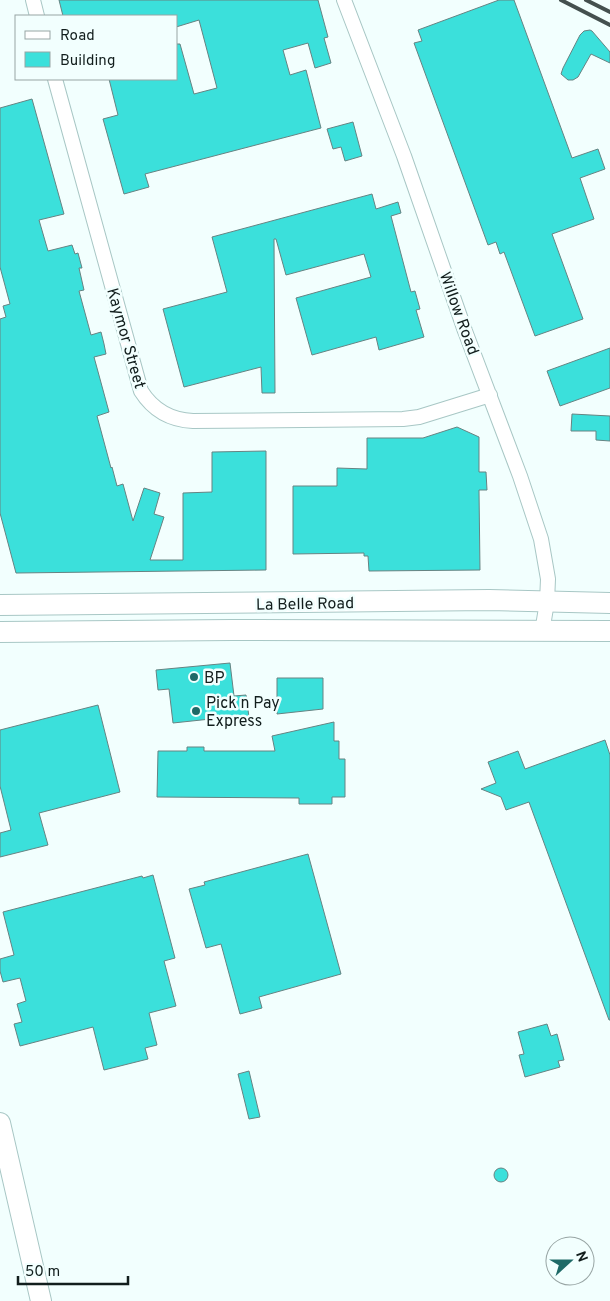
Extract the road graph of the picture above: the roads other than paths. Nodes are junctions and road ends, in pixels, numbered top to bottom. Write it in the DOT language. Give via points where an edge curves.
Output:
graph roads {
  1 [pos="33,0"];
  2 [pos="344,0"];
  3 [pos="37,15"];
  4 [pos="55,80"];
  5 [pos="490,395"];
  6 [pos="547,602"];
  7 [pos="610,603"];
  8 [pos="0,605"];
  9 [pos="0,632"];
  10 [pos="542,632"];
  11 [pos="610,632"];
  12 [pos="0,1123"];
  13 [pos="41,1301"];
  1 -- 3 [label="street"];
  2 -- 5 [label="street, Willow Road"];
  4 -- 5 [label="street, Kaymor Street" via="141,391 156,409 180,420 192,421 403,419"];
  5 -- 6 [label="street, Willow Road" via="541,540 548,578"];
  6 -- 7 [label="main road, La Belle Road"];
  6 -- 8 [label="main road, La Belle Road"];
  6 -- 10 [label="street, Willow Road"];
  9 -- 10 [label="main road, La Belle Road"];
  10 -- 11 [label="main road, La Belle Road"];
  12 -- 13 [label="main road"];
}
